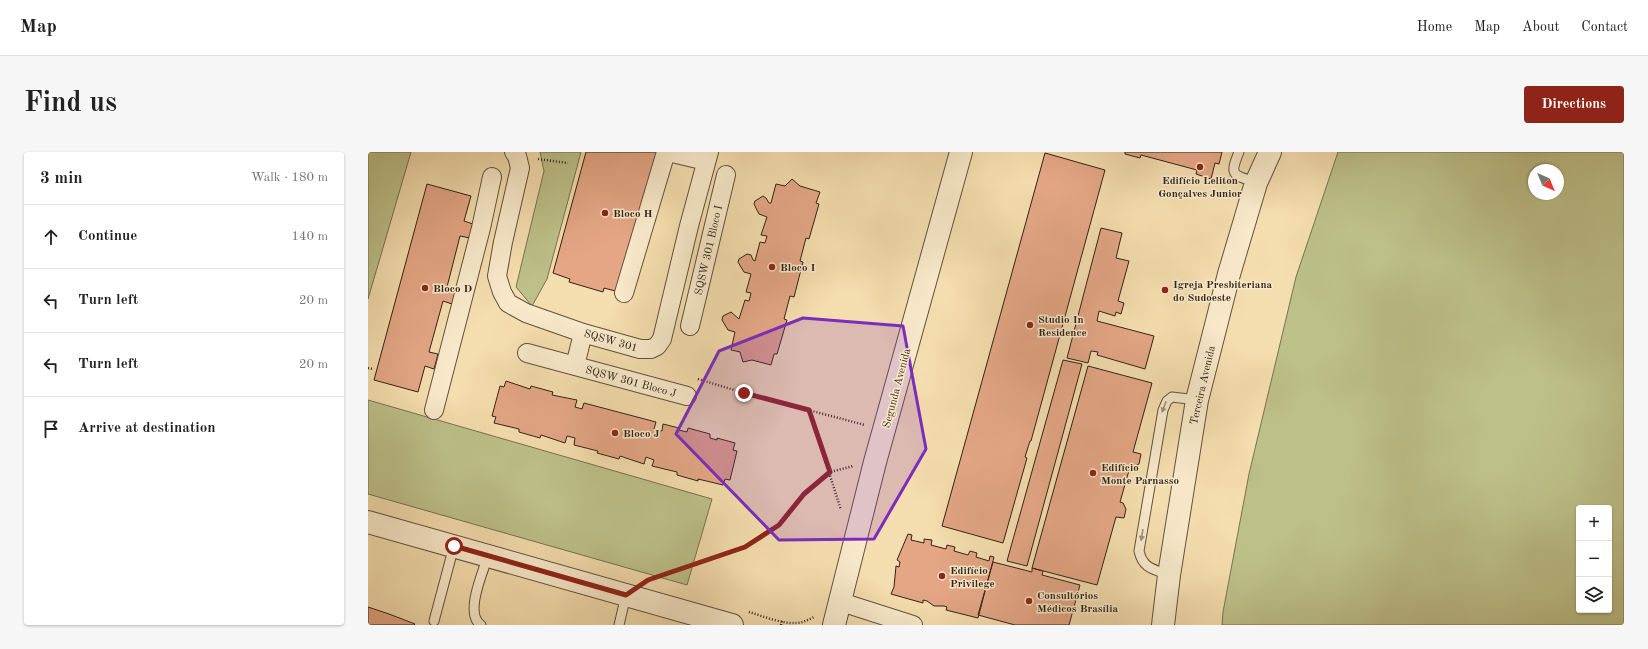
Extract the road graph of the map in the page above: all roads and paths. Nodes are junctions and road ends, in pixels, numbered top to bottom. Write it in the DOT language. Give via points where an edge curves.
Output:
graph roads {
  1 [pos="667,152"];
  2 [pos="961,152"];
  3 [pos="1239,152"];
  4 [pos="1270,152"];
  5 [pos="516,154"];
  6 [pos="707,156"];
  7 [pos="568,163"];
  8 [pos="726,175"];
  9 [pos="492,177"];
  10 [pos="1256,182"];
  11 [pos="689,226"];
  12 [pos="481,228"];
  13 [pos="713,232"];
  14 [pos="503,242"];
  15 [pos="624,293"];
  16 [pos="690,326"];
  17 [pos="583,333"];
  18 [pos="527,353"];
  19 [pos="575,366"];
  20 [pos="368,368"];
  21 [pos="374,368"];
  22 [pos="694,378"];
  23 [pos="688,396"];
  24 [pos="1197,400"];
  25 [pos="434,410"];
  26 [pos="809,410"];
  27 [pos="867,426"];
  28 [pos="875,462"];
  29 [pos="830,472"];
  30 [pos="843,517"];
  31 [pos="368,522"];
  32 [pos="454,546"];
  33 [pos="488,556"];
  34 [pos="1169,575"];
  35 [pos="626,595"];
  36 [pos="841,602"];
  37 [pos="738,618"];
  38 [pos="826,619"];
  39 [pos="434,620"];
  40 [pos="782,621"];
  41 [pos="481,625"];
  42 [pos="619,625"];
  43 [pos="781,625"];
  44 [pos="913,625"];
  45 [pos="1163,625"];
  1 -- 6 [label="street, SQSW 301"];
  1 -- 15 [label="street"];
  2 -- 28 [label="street, Segunda Avenida"];
  3 -- 10 [label="lane" via="1234,171 1238,177"];
  4 -- 10 [label="street, Terceira Avenida"];
  5 -- 7 [label="path"];
  5 -- 14 [label="street, SQSW 301" via="520,168"];
  6 -- 11 [label="street, SQSW 301"];
  8 -- 13 [label="street, SQSW 301 Bloco I"];
  9 -- 12 [label="street"];
  10 -- 24 [label="street, Terceira Avenida" via="1229,274"];
  11 -- 13 [label="street"];
  11 -- 17 [label="street, SQSW 301" via="662,339 657,346 640,349"];
  12 -- 14 [label="street"];
  12 -- 25 [label="street"];
  13 -- 16 [label="street, SQSW 301 Bloco I"];
  14 -- 17 [label="street, SQSW 301" via="498,276 508,303 526,313"];
  17 -- 19 [label="street, SQSW 301 Bloco J"];
  18 -- 19 [label="street, SQSW 301 Bloco J"];
  19 -- 23 [label="street, SQSW 301 Bloco J"];
  20 -- 21 [label="path"];
  22 -- 26 [label="path"];
  24 -- 34 [label="street, Terceira Avenida"];
  24 -- 34 [label="lane, one-way" via="1172,397 1163,410 1141,543 1141,559 1145,565"];
  26 -- 27 [label="path"];
  26 -- 29 [label="path"];
  28 -- 29 [label="path"];
  28 -- 36 [label="street, Segunda Avenida"];
  29 -- 30 [label="path"];
  29 -- 35 [label="path" via="804,494 779,525 745,547 648,580"];
  31 -- 32 [label="street"];
  32 -- 33 [label="street"];
  32 -- 39 [label="lane"];
  33 -- 35 [label="street"];
  33 -- 41 [label="lane" via="474,602 475,618"];
  34 -- 45 [label="street, Terceira Avenida"];
  35 -- 37 [label="street"];
  35 -- 42 [label="lane"];
  36 -- 38 [label="street, Segunda Avenida"];
  36 -- 44 [label="street"];
  37 -- 40 [label="path"];
  38 -- 40 [label="path" via="796,623"];
  40 -- 43 [label="path"];
}
